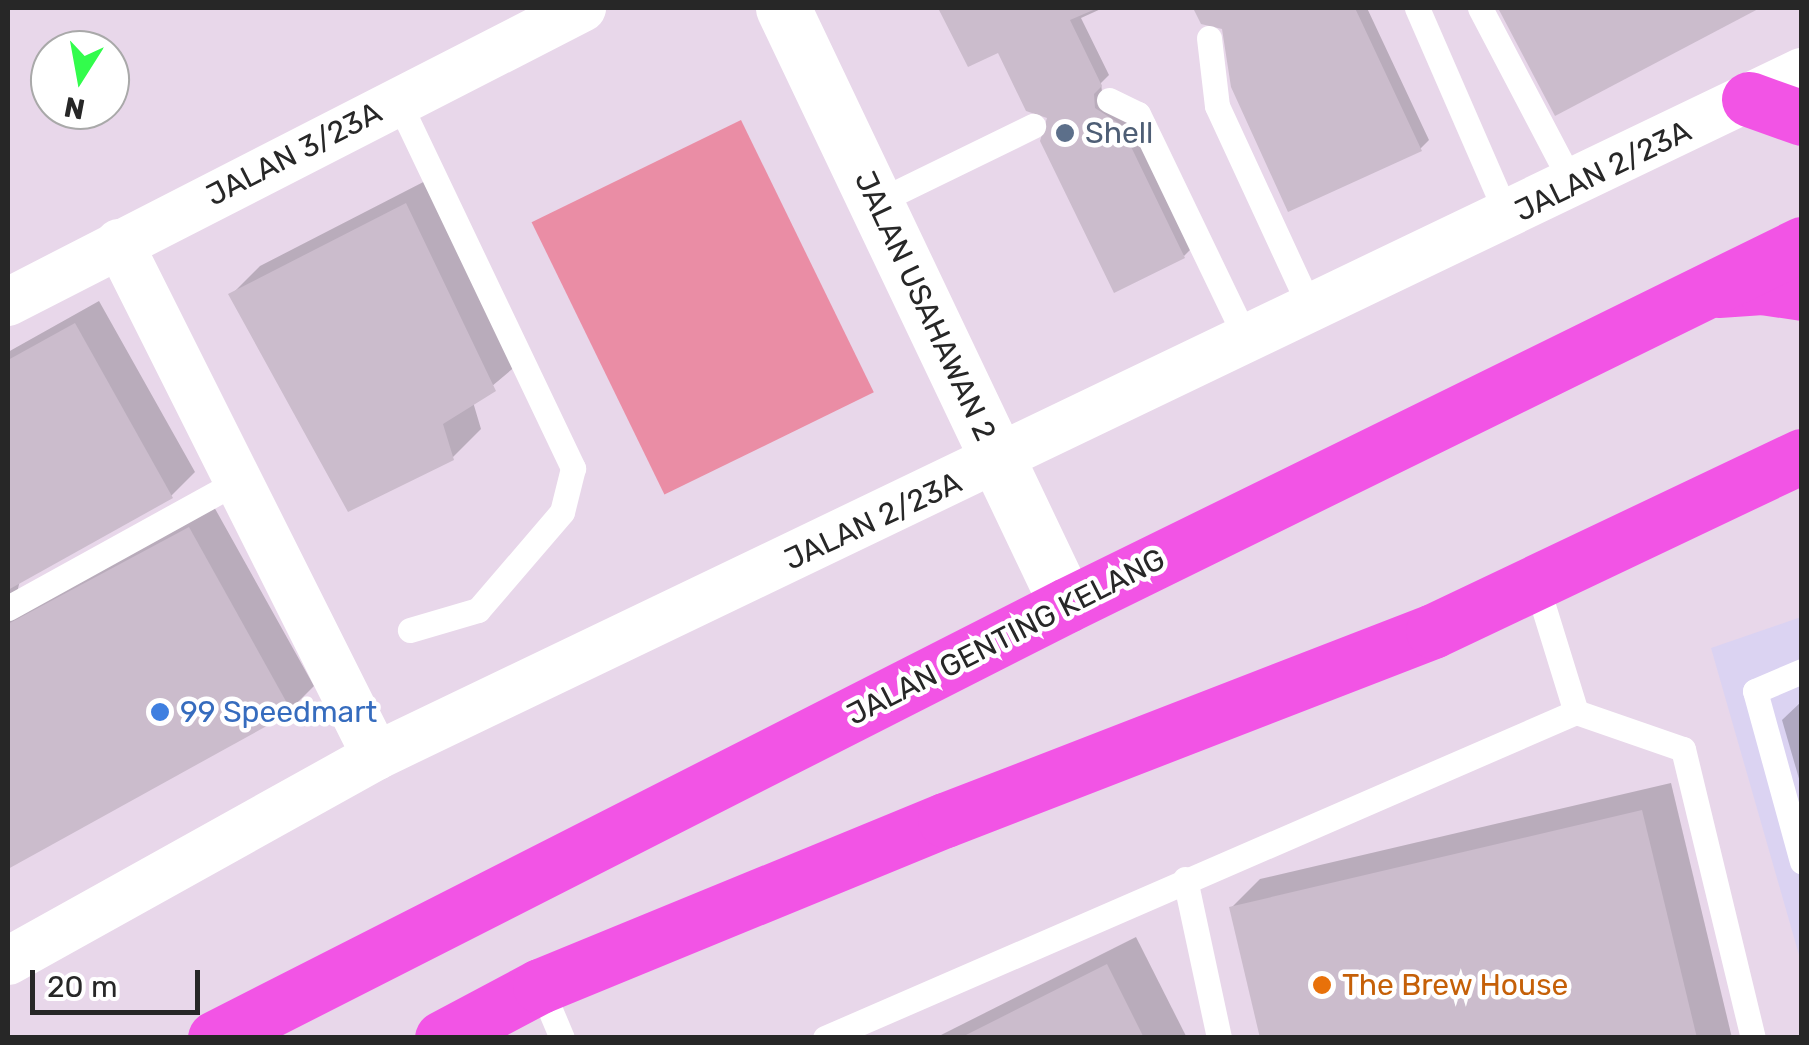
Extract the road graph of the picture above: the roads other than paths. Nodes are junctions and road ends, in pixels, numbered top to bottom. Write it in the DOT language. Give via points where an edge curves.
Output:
graph roads {
  1 [pos="582,8"];
  2 [pos="783,8"];
  3 [pos="1417,8"];
  4 [pos="1480,8"];
  5 [pos="1209,38"];
  6 [pos="1802,72"];
  7 [pos="1748,99"];
  8 [pos="1109,100"];
  9 [pos="398,101"];
  10 [pos="1802,118"];
  11 [pos="1033,126"];
  12 [pos="1573,185"];
  13 [pos="876,203"];
  14 [pos="1508,217"];
  15 [pos="119,242"];
  16 [pos="1802,244"];
  17 [pos="1706,292"];
  18 [pos="1802,293"];
  19 [pos="8,302"];
  20 [pos="1312,312"];
  21 [pos="1248,343"];
  22 [pos="1797,454"];
  23 [pos="998,461"];
  24 [pos="238,481"];
  25 [pos="1536,583"];
  26 [pos="1067,605"];
  27 [pos="8,608"];
  28 [pos="410,630"];
  29 [pos="1802,670"];
  30 [pos="1576,712"];
  31 [pos="376,756"];
  32 [pos="1802,862"];
  33 [pos="1185,879"];
  34 [pos="8,961"];
  35 [pos="540,986"];
  36 [pos="215,1038"];
  37 [pos="442,1038"];
  38 [pos="562,1038"];
  39 [pos="825,1038"];
  40 [pos="1219,1038"];
  41 [pos="1753,1038"];
  1 -- 9 [label="street, JALAN 3/23A"];
  2 -- 13 [label="street, JALAN USAHAWAN 2"];
  3 -- 14 [label="lane"];
  4 -- 12 [label="lane"];
  5 -- 20 [label="lane" via="1217,106"];
  6 -- 7 [label="street, JALAN 2/23A"];
  7 -- 10 [label="main road"];
  7 -- 12 [label="street, JALAN 2/23A"];
  8 -- 21 [label="lane" via="1138,114"];
  9 -- 15 [label="street, JALAN 3/23A"];
  9 -- 28 [label="lane" via="573,468 562,512 478,610"];
  11 -- 13 [label="lane"];
  12 -- 14 [label="street, JALAN 2/23A"];
  13 -- 23 [label="street, JALAN USAHAWAN 2"];
  14 -- 20 [label="street, JALAN 2/23A"];
  15 -- 19 [label="street, JALAN 3/23A"];
  15 -- 24 [label="street"];
  16 -- 17 [label="main road, JALAN GENTING KELANG"];
  17 -- 18 [label="main road" via="1762,286"];
  17 -- 26 [label="main road, JALAN GENTING KELANG"];
  20 -- 21 [label="street, JALAN 2/23A"];
  21 -- 23 [label="street, JALAN 2/23A"];
  22 -- 25 [label="main road"];
  23 -- 26 [label="street, JALAN USAHAWAN 2"];
  23 -- 31 [label="street, JALAN 2/23A"];
  24 -- 27 [label="lane"];
  24 -- 31 [label="street"];
  25 -- 30 [label="lane"];
  25 -- 35 [label="main road" via="1432,631"];
  26 -- 36 [label="main road, JALAN GENTING KELANG"];
  29 -- 32 [label="lane" via="1755,691"];
  30 -- 33 [label="lane"];
  30 -- 41 [label="lane" via="1684,750"];
  31 -- 34 [label="street, JALAN 2/23A"];
  33 -- 39 [label="lane"];
  33 -- 40 [label="lane"];
  35 -- 37 [label="main road"];
  35 -- 38 [label="lane"];
}
